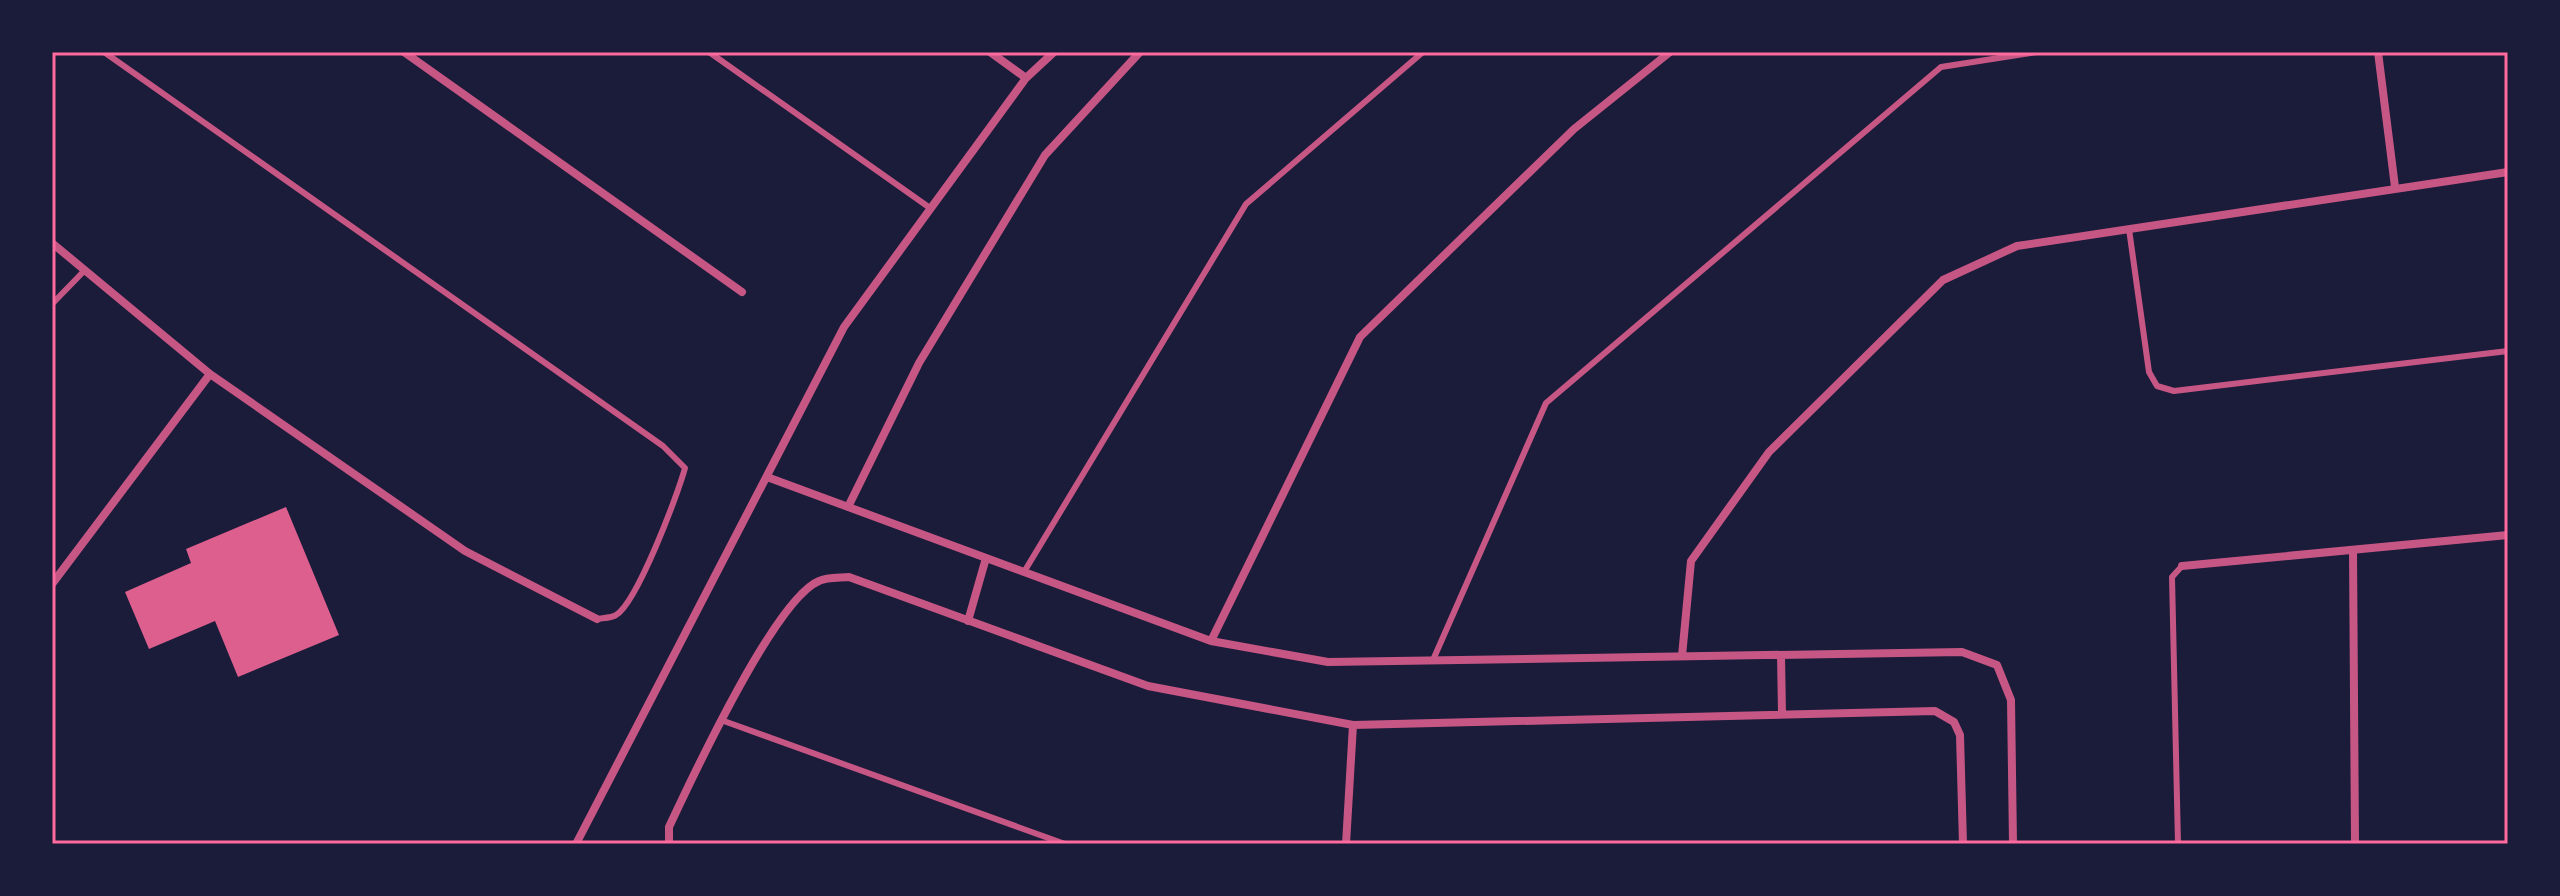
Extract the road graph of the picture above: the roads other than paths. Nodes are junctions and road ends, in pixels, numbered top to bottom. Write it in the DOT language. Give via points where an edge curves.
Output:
graph roads {
  1 [pos="104,52"];
  2 [pos="404,52"];
  3 [pos="709,52"];
  4 [pos="990,52"];
  5 [pos="1054,52"];
  6 [pos="1140,52"];
  7 [pos="1423,52"];
  8 [pos="1670,52"];
  9 [pos="2037,52"];
  10 [pos="2378,52"];
  11 [pos="1026,78"];
  12 [pos="2508,172"];
  13 [pos="2395,187"];
  14 [pos="930,208"];
  15 [pos="2129,229"];
  16 [pos="52,243"];
  17 [pos="85,270"];
  18 [pos="742,292"];
  19 [pos="52,304"];
  20 [pos="2508,351"];
  21 [pos="210,374"];
  22 [pos="767,477"];
  23 [pos="848,507"];
  24 [pos="2508,535"];
  25 [pos="2353,551"];
  26 [pos="986,558"];
  27 [pos="2182,566"];
  28 [pos="1024,572"];
  29 [pos="52,584"];
  30 [pos="597,619"];
  31 [pos="968,621"];
  32 [pos="1211,641"];
  33 [pos="1781,655"];
  34 [pos="1682,656"];
  35 [pos="1433,660"];
  36 [pos="1782,714"];
  37 [pos="721,720"];
  38 [pos="1353,725"];
  39 [pos="576,844"];
  40 [pos="669,844"];
  41 [pos="1065,844"];
  42 [pos="1346,844"];
  43 [pos="1963,844"];
  44 [pos="2013,844"];
  45 [pos="2178,844"];
  46 [pos="2355,844"];
  1 -- 30 [label="lane" via="663,446 685,468 631,596 616,615"];
  2 -- 18 [label="street"];
  3 -- 14 [label="lane"];
  4 -- 11 [label="street"];
  5 -- 11 [label="street"];
  6 -- 23 [label="street" via="1045,155 919,363"];
  7 -- 28 [label="lane" via="1246,204"];
  8 -- 32 [label="street" via="1574,129 1360,337"];
  9 -- 35 [label="lane" via="1941,67 1546,403"];
  10 -- 13 [label="street"];
  11 -- 14 [label="street"];
  12 -- 13 [label="street"];
  13 -- 15 [label="street"];
  14 -- 22 [label="street" via="844,327"];
  15 -- 20 [label="lane" via="2149,372 2157,386 2174,391"];
  15 -- 34 [label="street" via="2017,246 1943,280 1769,452 1691,561"];
  16 -- 17 [label="street"];
  17 -- 19 [label="lane"];
  17 -- 21 [label="street"];
  21 -- 29 [label="street"];
  21 -- 30 [label="street" via="465,551"];
  22 -- 23 [label="street"];
  22 -- 39 [label="street"];
  23 -- 26 [label="street"];
  24 -- 25 [label="street"];
  25 -- 27 [label="street"];
  25 -- 46 [label="street"];
  26 -- 28 [label="street"];
  26 -- 31 [label="street"];
  27 -- 45 [label="lane" via="2172,577"];
  28 -- 32 [label="street"];
  31 -- 37 [label="street" via="849,577 819,581 792,601"];
  31 -- 38 [label="street" via="1148,686"];
  32 -- 35 [label="street" via="1328,662"];
  33 -- 34 [label="street"];
  33 -- 36 [label="street"];
  33 -- 44 [label="street" via="1962,652 1997,665 2011,700"];
  34 -- 35 [label="street"];
  36 -- 38 [label="street"];
  36 -- 43 [label="street" via="1935,711 1954,722 1960,735"];
  37 -- 40 [label="street" via="669,827"];
  37 -- 41 [label="lane"];
  38 -- 42 [label="street"];
}
